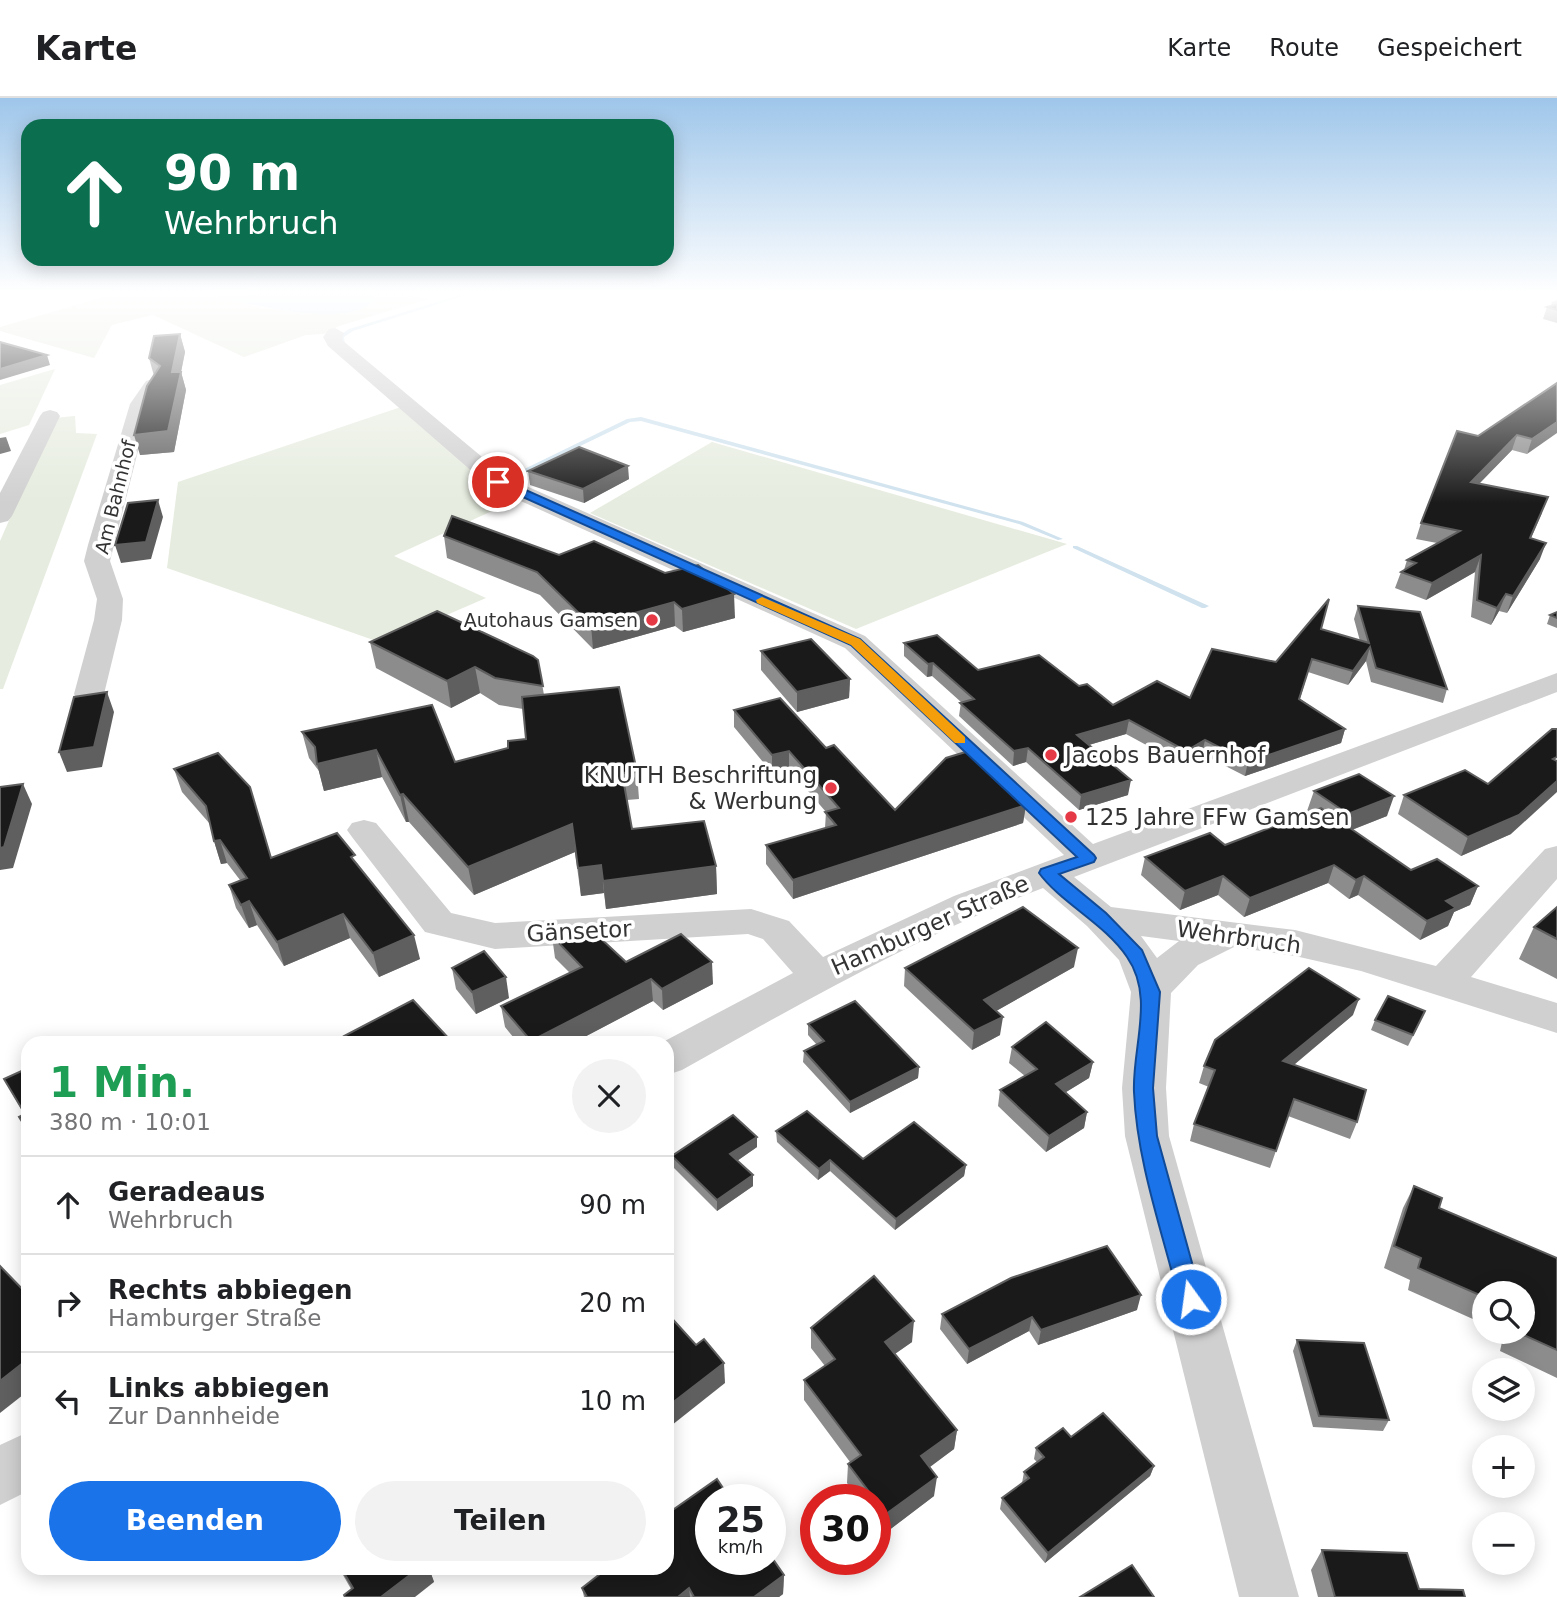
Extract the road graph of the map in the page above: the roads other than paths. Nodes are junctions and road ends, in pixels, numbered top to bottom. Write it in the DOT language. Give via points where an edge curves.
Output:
graph roads {
  1 [pos="359,363"];
  2 [pos="153,386"];
  3 [pos="50,416"];
  4 [pos="0,516"];
  5 [pos="1549,693"];
  6 [pos="89,694"];
  7 [pos="364,830"];
  8 [pos="1557,857"];
  9 [pos="1088,858"];
  10 [pos="1047,873"];
  11 [pos="1100,917"];
  12 [pos="1231,934"];
  13 [pos="818,976"];
  14 [pos="1443,983"];
  15 [pos="1151,992"];
  16 [pos="1557,1018"];
  17 [pos="674,1055"];
  18 [pos="21,1464"];
  19 [pos="0,1477"];
  20 [pos="1269,1597"];
  1 -- 9 [label="street" via="498,482 855,642"];
  2 -- 6 [label="street, Am Bahnhof" via="139,404 100,545 97,561 110,599"];
  3 -- 4 [label="street"];
  5 -- 9 [label="street, Hamburger Straße"];
  7 -- 13 [label="street, Gänsetor" via="438,923 495,936 751,921 776,930"];
  8 -- 14 [label="street"];
  9 -- 10 [label="street, Hamburger Straße"];
  10 -- 11 [label="street, Wehrbruch"];
  10 -- 13 [label="street, Hamburger Straße" via="967,904"];
  11 -- 12 [label="street, Wehrbruch"];
  11 -- 15 [label="street" via="1136,955"];
  12 -- 14 [label="street, Wehrbruch" via="1295,943"];
  12 -- 15 [label="street" via="1196,947 1169,965"];
  13 -- 17 [label="street, Hamburger Straße"];
  14 -- 16 [label="street, Wehrbruch"];
  15 -- 20 [label="street" via="1144,1088 1147,1136"];
  18 -- 19 [label="street"];
}
